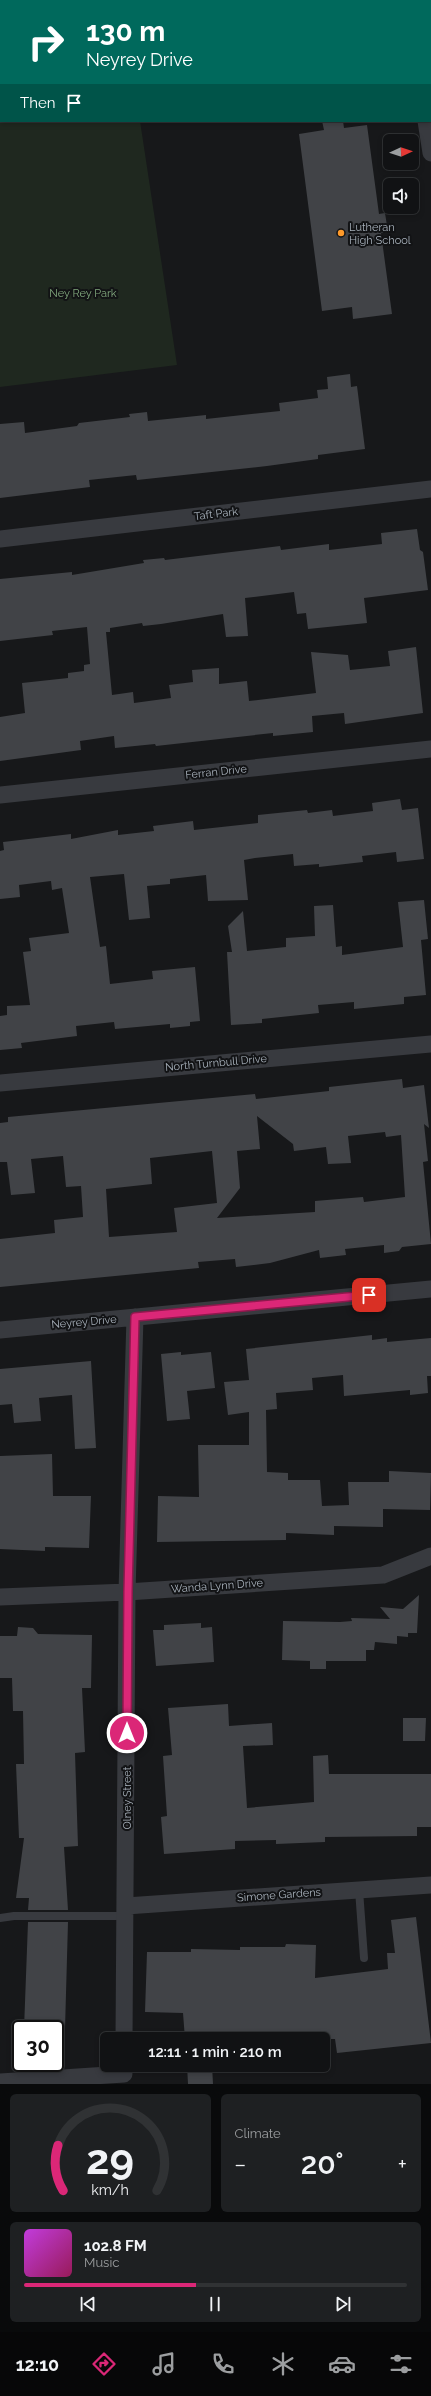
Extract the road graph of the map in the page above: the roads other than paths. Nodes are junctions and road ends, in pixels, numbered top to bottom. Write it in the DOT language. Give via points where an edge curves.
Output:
graph roads {
  1 [pos="426,122"];
  2 [pos="431,153"];
  3 [pos="431,489"];
  4 [pos="0,539"];
  5 [pos="431,749"];
  6 [pos="0,795"];
  7 [pos="431,1044"];
  8 [pos="0,1083"];
  9 [pos="431,1289"];
  10 [pos="135,1317"];
  11 [pos="0,1330"];
  12 [pos="431,1556"];
  13 [pos="128,1592"];
  14 [pos="0,1598"];
  15 [pos="431,1885"];
  16 [pos="360,1890"];
  17 [pos="126,1911"];
  18 [pos="0,1918"];
  19 [pos="364,1958"];
  20 [pos="124,2032"];
  21 [pos="124,2074"];
  22 [pos="0,2082"];
  1 -- 2 [label="street"];
  3 -- 4 [label="street, Taft Park"];
  5 -- 6 [label="street, Ferran Drive"];
  7 -- 8 [label="street, North Turnbull Drive"];
  9 -- 10 [label="street, Neyrey Drive"];
  10 -- 11 [label="street, Neyrey Drive"];
  10 -- 13 [label="street, Olney Street"];
  12 -- 13 [label="street, Wanda Lynn Drive" via="383,1575"];
  13 -- 14 [label="street, Wanda Lynn Drive"];
  13 -- 17 [label="street, Olney Street"];
  15 -- 16 [label="street, Simone Gardens"];
  16 -- 17 [label="street, Simone Gardens"];
  16 -- 19 [label="lane"];
  17 -- 18 [label="lane"];
  17 -- 20 [label="street, Olney Street"];
  21 -- 22 [label="street"];
}
